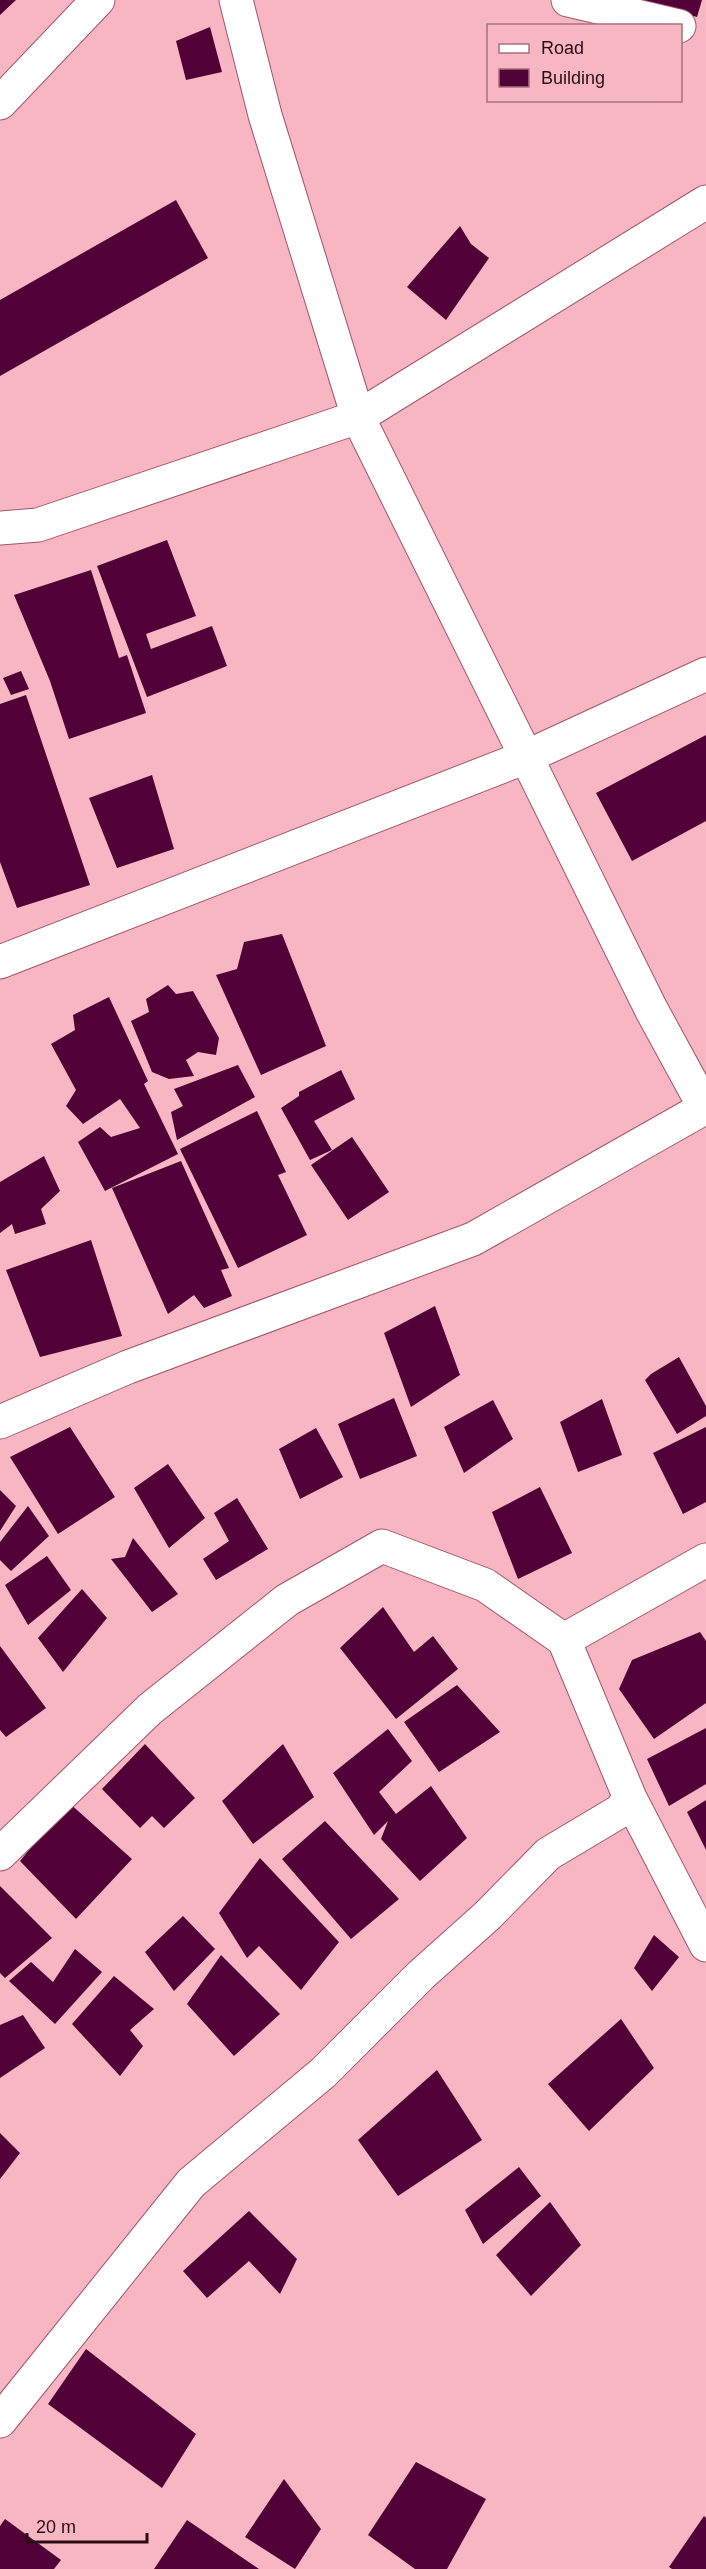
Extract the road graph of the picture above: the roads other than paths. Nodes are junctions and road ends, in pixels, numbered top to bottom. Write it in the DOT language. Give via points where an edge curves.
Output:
graph roads {
  1 [pos="98,0"];
  2 [pos="236,0"];
  3 [pos="568,0"];
  4 [pos="671,24"];
  5 [pos="682,26"];
  6 [pos="706,30"];
  7 [pos="0,103"];
  8 [pos="706,202"];
  9 [pos="358,417"];
  10 [pos="0,528"];
  11 [pos="706,674"];
  12 [pos="526,757"];
  13 [pos="0,962"];
  14 [pos="705,1108"];
  15 [pos="0,1422"];
  16 [pos="706,1560"];
  17 [pos="564,1640"];
  18 [pos="630,1798"];
  19 [pos="0,1854"];
  20 [pos="706,1945"];
  21 [pos="0,2421"];
  1 -- 7 [label="street"];
  2 -- 9 [label="street" via="265,115"];
  3 -- 4 [label="street"];
  5 -- 6 [label="street"];
  8 -- 9 [label="street"];
  9 -- 10 [label="street" via="38,525"];
  9 -- 12 [label="street"];
  11 -- 12 [label="street"];
  12 -- 13 [label="street"];
  12 -- 14 [label="street" via="651,1009"];
  14 -- 15 [label="street" via="472,1239 128,1367"];
  16 -- 17 [label="street"];
  17 -- 18 [label="street"];
  17 -- 19 [label="street" via="485,1585 382,1546 287,1600 150,1709"];
  18 -- 20 [label="street"];
  18 -- 21 [label="street" via="620,1811 548,1854 323,2073 191,2183"];
}
